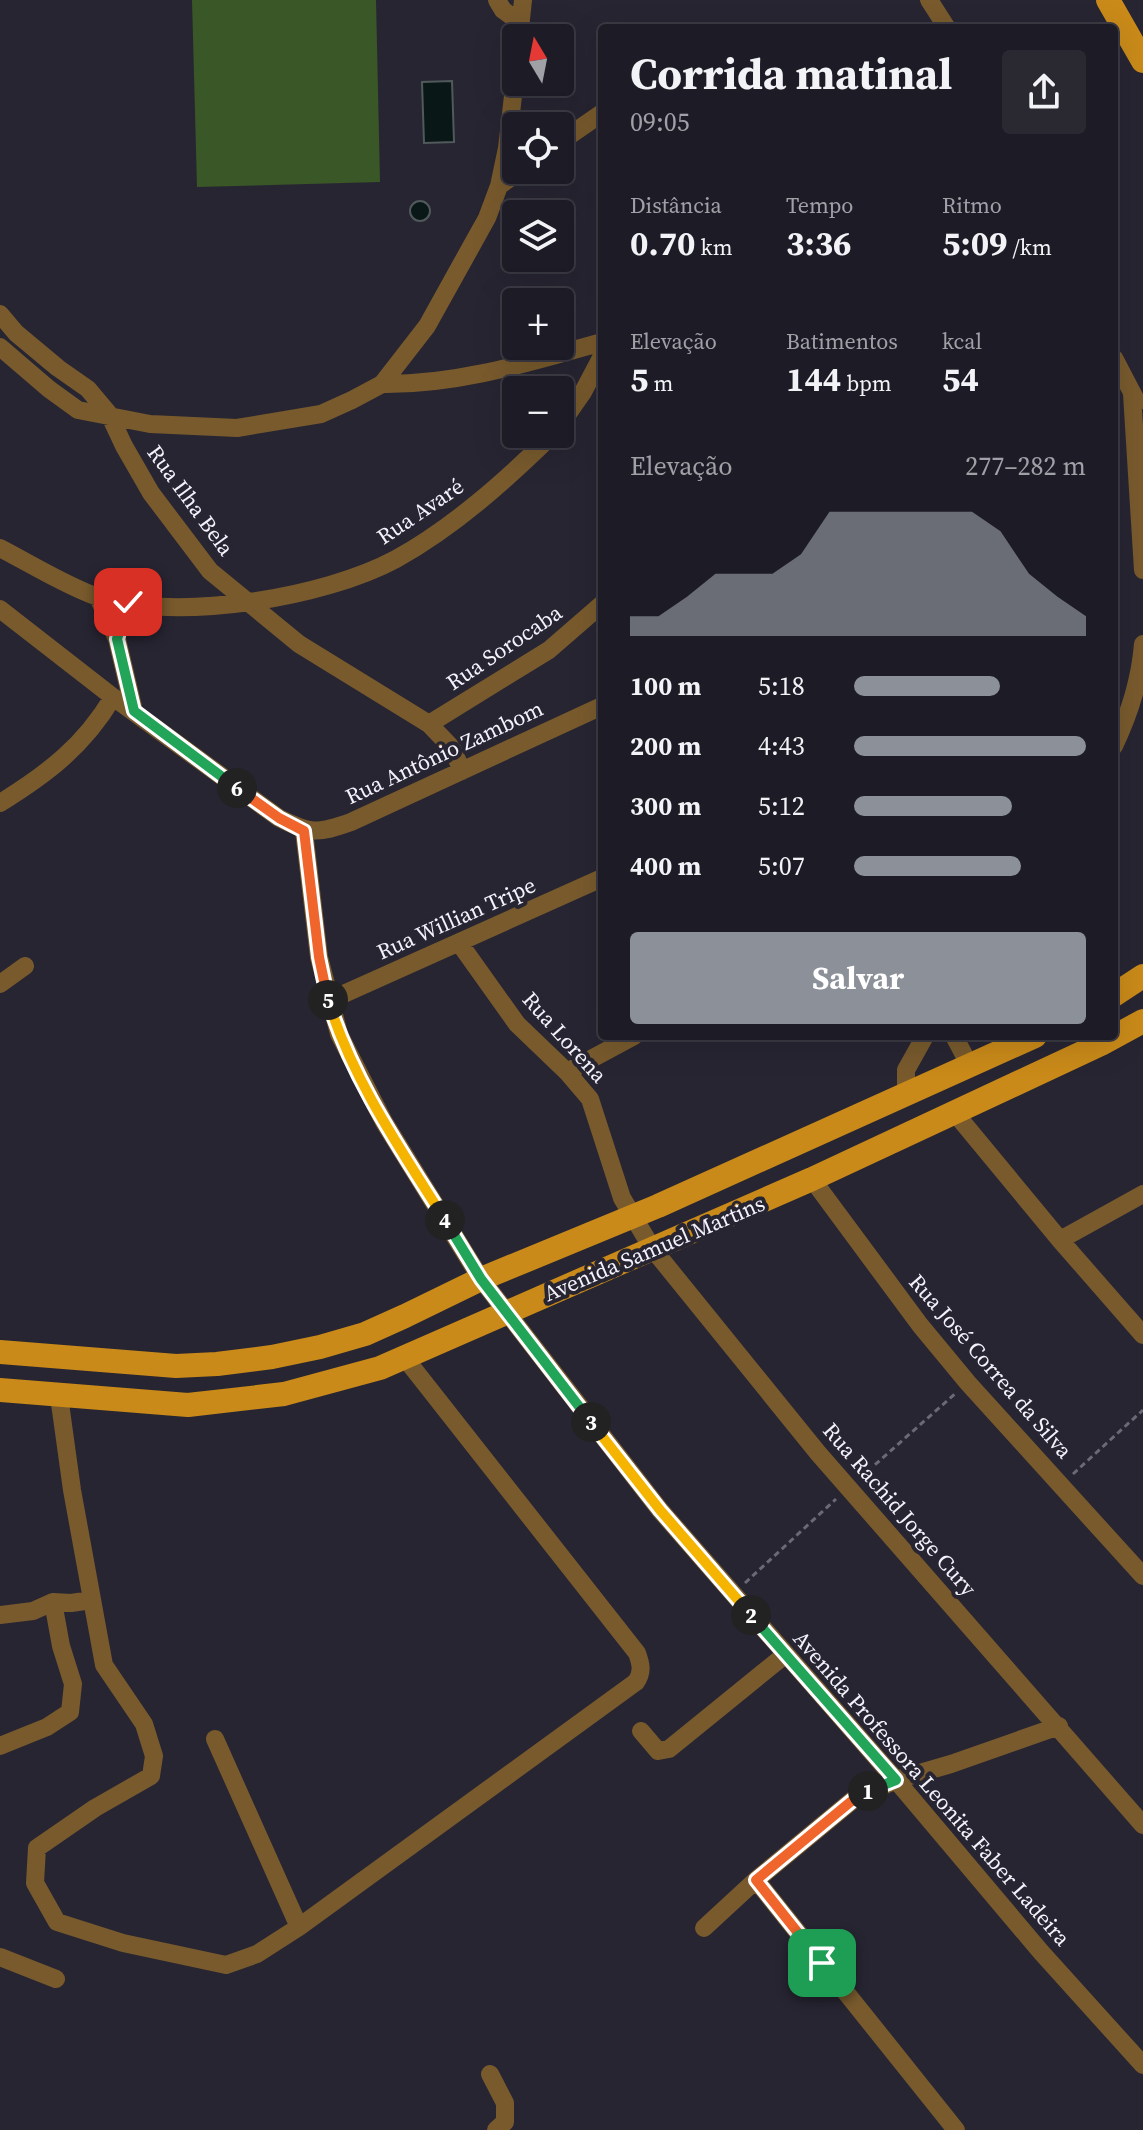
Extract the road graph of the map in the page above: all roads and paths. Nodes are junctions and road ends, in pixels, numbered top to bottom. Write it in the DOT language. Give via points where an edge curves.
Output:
graph roads {
  1 [pos="497,0"];
  2 [pos="523,0"];
  3 [pos="1108,0"];
  4 [pos="935,3"];
  5 [pos="514,24"];
  6 [pos="521,24"];
  7 [pos="945,24"];
  8 [pos="1143,61"];
  9 [pos="513,96"];
  10 [pos="598,116"];
  11 [pos="574,132"];
  12 [pos="502,184"];
  13 [pos="499,186"];
  14 [pos="0,314"];
  15 [pos="598,343"];
  16 [pos="0,347"];
  17 [pos="598,364"];
  18 [pos="1118,366"];
  19 [pos="382,384"];
  20 [pos="1132,394"];
  21 [pos="574,405"];
  22 [pos="1143,411"];
  23 [pos="109,414"];
  24 [pos="539,448"];
  25 [pos="1140,473"];
  26 [pos="0,548"];
  27 [pos="1143,570"];
  28 [pos="98,597"];
  29 [pos="128,602"];
  30 [pos="247,603"];
  31 [pos="598,607"];
  32 [pos="0,609"];
  33 [pos="117,639"];
  34 [pos="1143,644"];
  35 [pos="113,697"];
  36 [pos="598,708"];
  37 [pos="134,711"];
  38 [pos="429,724"];
  39 [pos="1118,737"];
  40 [pos="462,771"];
  41 [pos="0,803"];
  42 [pos="304,831"];
  43 [pos="598,880"];
  44 [pos="460,944"];
  45 [pos="25,966"];
  46 [pos="1143,976"];
  47 [pos="0,984"];
  48 [pos="1118,992"];
  49 [pos="328,1001"];
  50 [pos="1143,1021"];
  51 [pos="1118,1033"];
  52 [pos="627,1040"];
  53 [pos="923,1040"];
  54 [pos="956,1040"];
  55 [pos="1026,1040"];
  56 [pos="1104,1040"];
  57 [pos="970,1066"];
  58 [pos="567,1072"];
  59 [pos="906,1094"];
  60 [pos="986,1098"];
  61 [pos="955,1113"];
  62 [pos="930,1124"];
  63 [pos="812,1179"];
  64 [pos="1143,1194"];
  65 [pos="632,1216"];
  66 [pos="1060,1240"];
  67 [pos="652,1248"];
  68 [pos="481,1279"];
  69 [pos="507,1313"];
  70 [pos="1143,1335"];
  71 [pos="0,1352"];
  72 [pos="405,1358"];
  73 [pos="968,1383"];
  74 [pos="0,1390"];
  75 [pos="59,1396"];
  76 [pos="1143,1410"];
  77 [pos="1062,1484"];
  78 [pos="848,1488"];
  79 [pos="1143,1576"];
  80 [pos="733,1594"];
  81 [pos="92,1600"];
  82 [pos="53,1602"];
  83 [pos="0,1615"];
  84 [pos="786,1654"];
  85 [pos="1059,1726"];
  86 [pos="641,1731"];
  87 [pos="215,1739"];
  88 [pos="0,1746"];
  89 [pos="896,1780"];
  90 [pos="1143,1825"];
  91 [pos="756,1880"];
  92 [pos="299,1927"];
  93 [pos="704,1928"];
  94 [pos="0,1957"];
  95 [pos="56,1979"];
  96 [pos="1143,2065"];
  97 [pos="490,2074"];
  98 [pos="505,2127"];
  99 [pos="956,2130"];
  1 -- 5 [label="street"];
  2 -- 6 [label="street"];
  3 -- 8 [label="main road"];
  4 -- 7 [label="street"];
  9 -- 13 [label="street"];
  10 -- 11 [label="street"];
  12 -- 13 [label="street"];
  13 -- 19 [label="street" via="427,326"];
  14 -- 23 [label="street, Rua Ilha Bela" via="16,333 88,389"];
  15 -- 19 [label="street" via="469,377"];
  16 -- 23 [label="street" via="78,410"];
  17 -- 21 [label="street"];
  18 -- 20 [label="street"];
  19 -- 23 [label="street" via="321,414 237,428 150,424"];
  20 -- 22 [label="street"];
  20 -- 25 [label="street"];
  23 -- 30 [label="street, Rua Ilha Bela" via="151,493 210,571"];
  24 -- 30 [label="street, Rua Avaré" via="477,502 394,560 313,590"];
  25 -- 27 [label="street"];
  26 -- 28 [label="street, Rua Avaré"];
  28 -- 29 [label="street, Rua Avaré"];
  28 -- 33 [label="street"];
  29 -- 30 [label="street, Rua Avaré" via="179,607"];
  29 -- 33 [label="street"];
  30 -- 38 [label="street" via="299,644"];
  31 -- 38 [label="street, Rua Sorocaba" via="549,650"];
  32 -- 35 [label="street"];
  33 -- 37 [label="street"];
  34 -- 39 [label="street" via="1137,684"];
  35 -- 37 [label="street"];
  35 -- 41 [label="street" via="64,760"];
  36 -- 40 [label="street, Rua Antônio Zambom"];
  37 -- 42 [label="street"];
  38 -- 40 [label="street" via="452,748"];
  40 -- 42 [label="street, Rua Antônio Zambom" via="351,822 326,831"];
  42 -- 49 [label="street, Avenida Professora Leonita Faber Ladeira"];
  43 -- 44 [label="street, Rua Willian Tripe"];
  44 -- 49 [label="street, Rua Willian Tripe"];
  44 -- 58 [label="street, Rua Lorena" via="517,1024"];
  45 -- 47 [label="street"];
  46 -- 48 [label="main road"];
  49 -- 68 [label="street, Avenida Professora Leonita Faber Ladeira" via="384,1122"];
  50 -- 51 [label="main road, Avenida Samuel Martins"];
  52 -- 58 [label="street"];
  53 -- 59 [label="street" via="906,1070"];
  54 -- 57 [label="street"];
  55 -- 57 [label="main road, Avenida Samuel Martins"];
  56 -- 60 [label="main road, Avenida Samuel Martins"];
  57 -- 59 [label="main road, Avenida Samuel Martins"];
  57 -- 60 [label="main road"];
  58 -- 65 [label="street, Rua Lorena" via="595,1110 614,1178"];
  59 -- 62 [label="main road"];
  59 -- 65 [label="main road, Avenida Samuel Martins"];
  60 -- 61 [label="main road, Avenida Samuel Martins"];
  61 -- 62 [label="main road, Avenida Samuel Martins"];
  61 -- 66 [label="street"];
  62 -- 63 [label="main road, Avenida Samuel Martins"];
  63 -- 67 [label="main road, Avenida Samuel Martins"];
  63 -- 73 [label="street, Rua José Correa da Silva"];
  64 -- 66 [label="street"];
  65 -- 67 [label="street, Rua Rachid Jorge Cury"];
  65 -- 68 [label="main road, Avenida Samuel Martins"];
  66 -- 70 [label="street"];
  67 -- 69 [label="main road, Avenida Samuel Martins"];
  67 -- 78 [label="street, Rua Rachid Jorge Cury"];
  68 -- 69 [label="street, Avenida Professora Leonita Faber Ladeira"];
  68 -- 71 [label="main road, Avenida Samuel Martins" via="365,1334 272,1357 176,1366"];
  69 -- 72 [label="main road, Avenida Samuel Martins"];
  69 -- 80 [label="street, Avenida Professora Leonita Faber Ladeira" via="660,1510"];
  72 -- 75 [label="main road, Avenida Samuel Martins" via="332,1382 239,1401 188,1405"];
  72 -- 92 [label="street" via="637,1653 640,1677"];
  73 -- 77 [label="street, Rua José Correa da Silva"];
  73 -- 78 [label="path"];
  74 -- 75 [label="main road, Avenida Samuel Martins"];
  75 -- 81 [label="street"];
  76 -- 77 [label="path"];
  77 -- 79 [label="street, Rua José Correa da Silva"];
  78 -- 80 [label="path"];
  78 -- 85 [label="street, Rua Rachid Jorge Cury"];
  80 -- 84 [label="street, Avenida Professora Leonita Faber Ladeira"];
  81 -- 82 [label="street"];
  81 -- 92 [label="street" via="104,1665 144,1724 154,1756 151,1776 37,1848 35,1883 57,1922 123,1943 226,1965 257,1954"];
  82 -- 83 [label="street"];
  82 -- 88 [label="street" via="73,1684 70,1712"];
  84 -- 86 [label="street" via="669,1749 658,1751"];
  84 -- 89 [label="street, Avenida Professora Leonita Faber Ladeira"];
  85 -- 89 [label="street"];
  85 -- 90 [label="street, Rua Rachid Jorge Cury"];
  87 -- 92 [label="street"];
  89 -- 91 [label="street" via="854,1799"];
  89 -- 96 [label="street, Avenida Professora Leonita Faber Ladeira"];
  91 -- 93 [label="street"];
  91 -- 99 [label="street"];
  94 -- 95 [label="street"];
  97 -- 98 [label="street" via="505,2103"];
}
